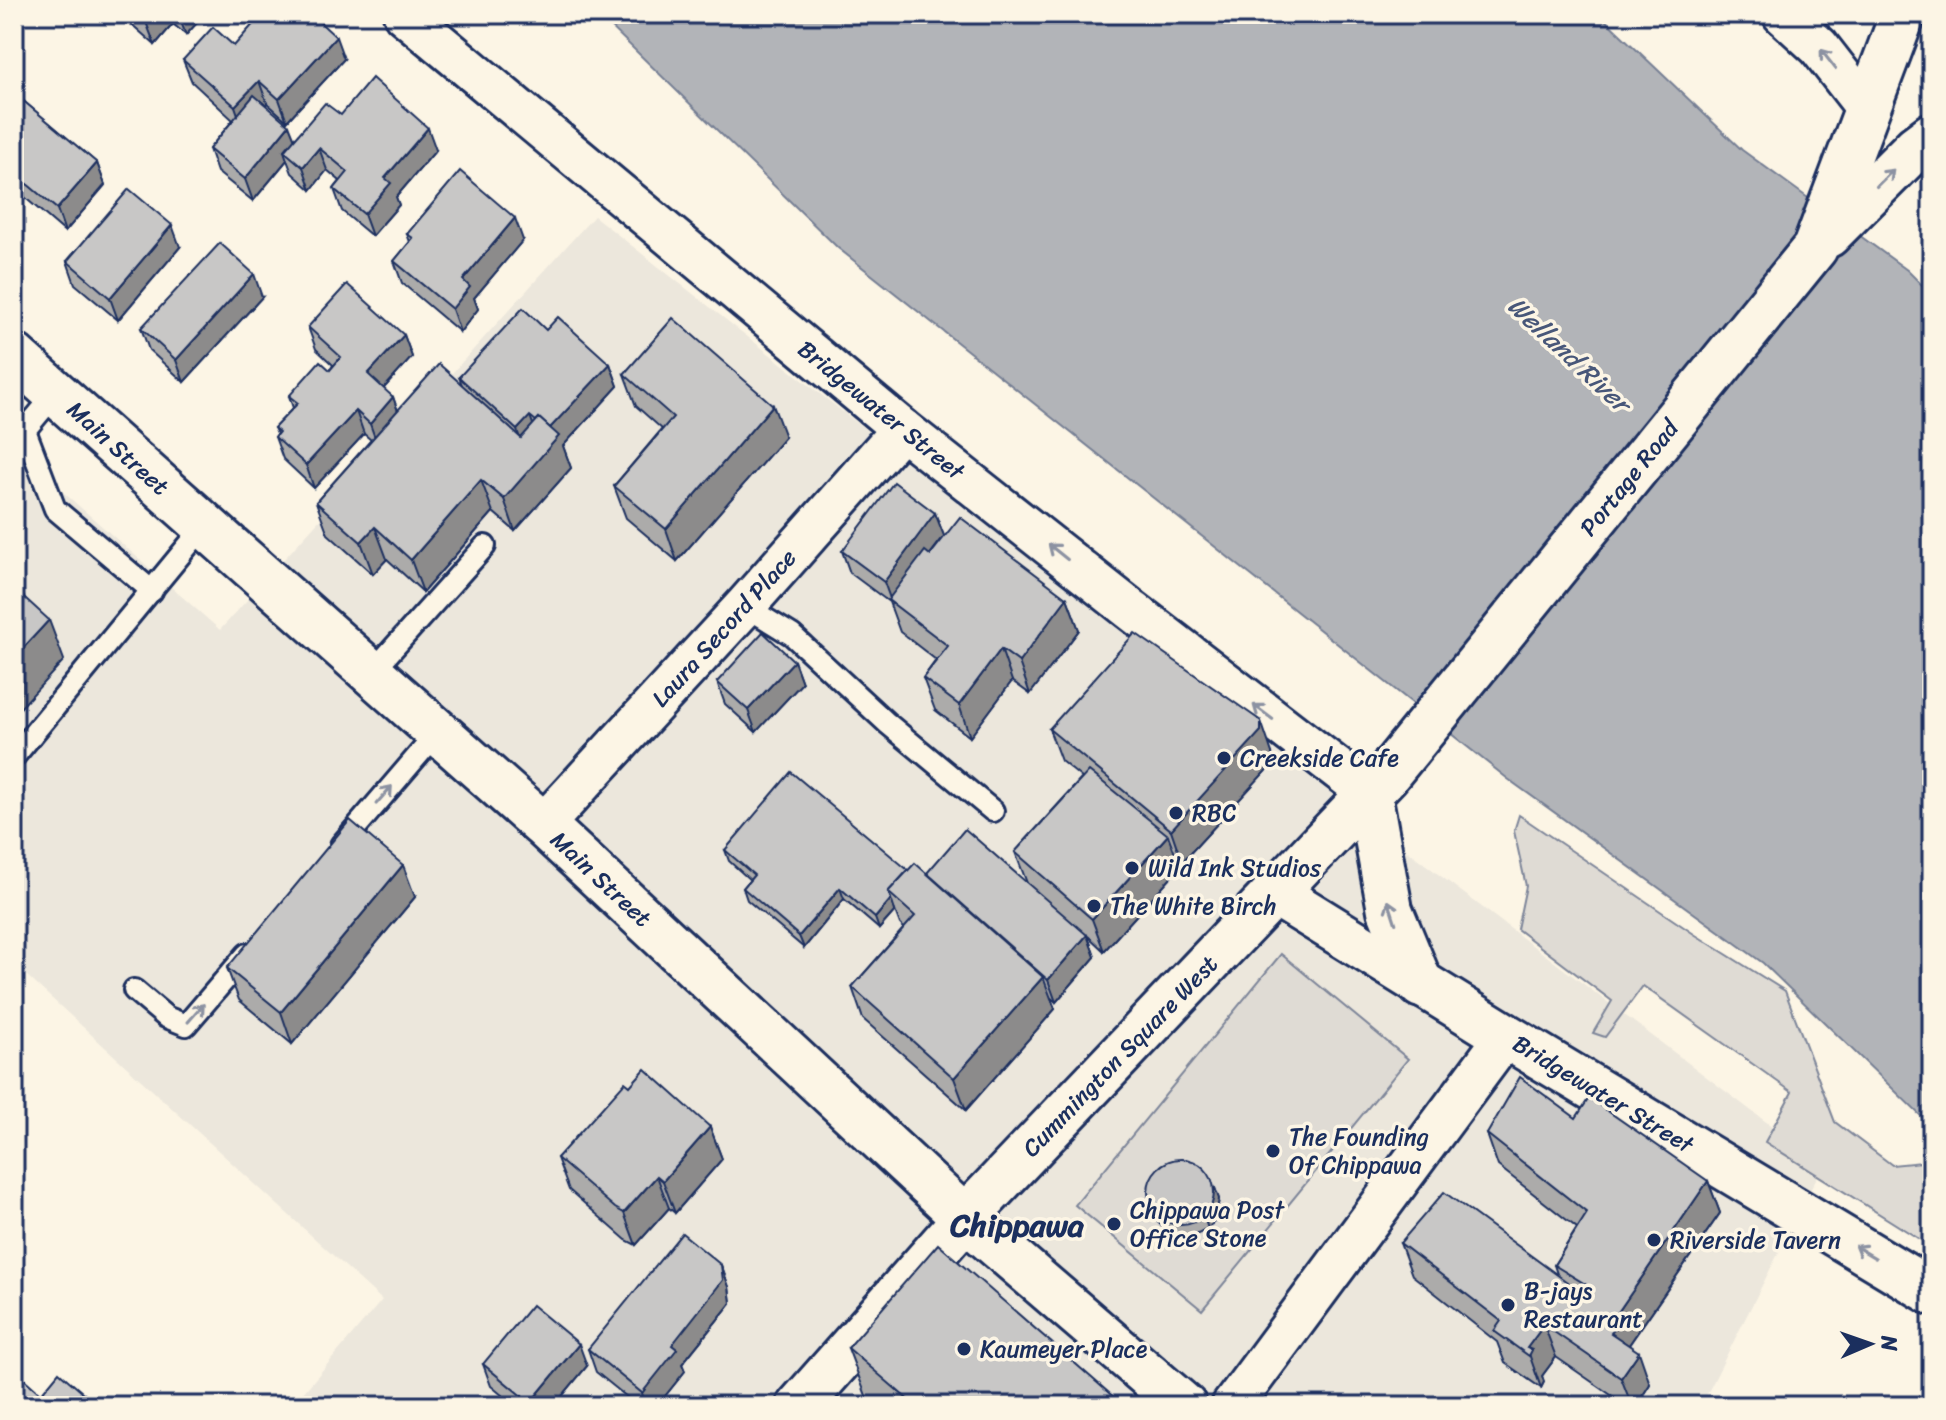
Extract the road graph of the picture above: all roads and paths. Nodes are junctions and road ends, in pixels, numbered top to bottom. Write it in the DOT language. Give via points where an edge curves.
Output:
graph roads {
  1 [pos="404,14"];
  2 [pos="1783,14"];
  3 [pos="1903,14"];
  4 [pos="1868,110"];
  5 [pos="1924,141"];
  6 [pos="1815,248"];
  7 [pos="14,356"];
  8 [pos="56,393"];
  9 [pos="902,429"];
  10 [pos="205,525"];
  11 [pos="485,546"];
  12 [pos="152,591"];
  13 [pos="745,606"];
  14 [pos="372,672"];
  15 [pos="438,732"];
  16 [pos="14,757"];
  17 [pos="1378,784"];
  18 [pos="993,811"];
  19 [pos="543,825"];
  20 [pos="327,861"];
  21 [pos="1275,893"];
  22 [pos="257,943"];
  23 [pos="1421,985"];
  24 [pos="134,990"];
  25 [pos="1506,1036"];
  26 [pos="965,1218"];
  27 [pos="1932,1292"];
  28 [pos="799,1406"];
  29 [pos="1184,1406"];
  30 [pos="1232,1406"];
  1 -- 9 [label="street, Bridgewater Street"];
  4 -- 2 [label="street, one-way" via="1819,47"];
  3 -- 4 [label="main road, Portage Road"];
  4 -- 6 [label="main road, Portage Road"];
  6 -- 5 [label="main road, one-way"];
  6 -- 17 [label="main road, Portage Road"];
  7 -- 8 [label="main road, Main Street"];
  8 -- 10 [label="main road, Main Street"];
  8 -- 12 [label="lane" via="25,430 55,509"];
  9 -- 13 [label="street, Laura Secord Place"];
  17 -- 9 [label="street, Bridgewater Street, one-way" via="1152,627"];
  10 -- 12 [label="lane"];
  10 -- 14 [label="main road, Main Street"];
  11 -- 14 [label="lane"];
  12 -- 16 [label="lane"];
  13 -- 18 [label="lane" via="792,635"];
  13 -- 19 [label="street, Laura Secord Place"];
  14 -- 15 [label="main road, Main Street"];
  15 -- 19 [label="main road, Main Street"];
  20 -- 15 [label="lane, one-way"];
  17 -- 21 [label="main road, Portage Road"];
  23 -- 17 [label="main road, one-way" via="1390,910"];
  19 -- 26 [label="main road, Main Street"];
  21 -- 23 [label="main road, Bridgewater Street"];
  21 -- 26 [label="main road, Cummington Square West"];
  24 -- 22 [label="lane, one-way" via="166,1017 186,1025"];
  23 -- 25 [label="main road, Bridgewater Street"];
  27 -- 25 [label="main road, Bridgewater Street, one-way"];
  25 -- 30 [label="street"];
  26 -- 28 [label="main road, Cummington Square West"];
  26 -- 29 [label="main road, Main Street"];
}
